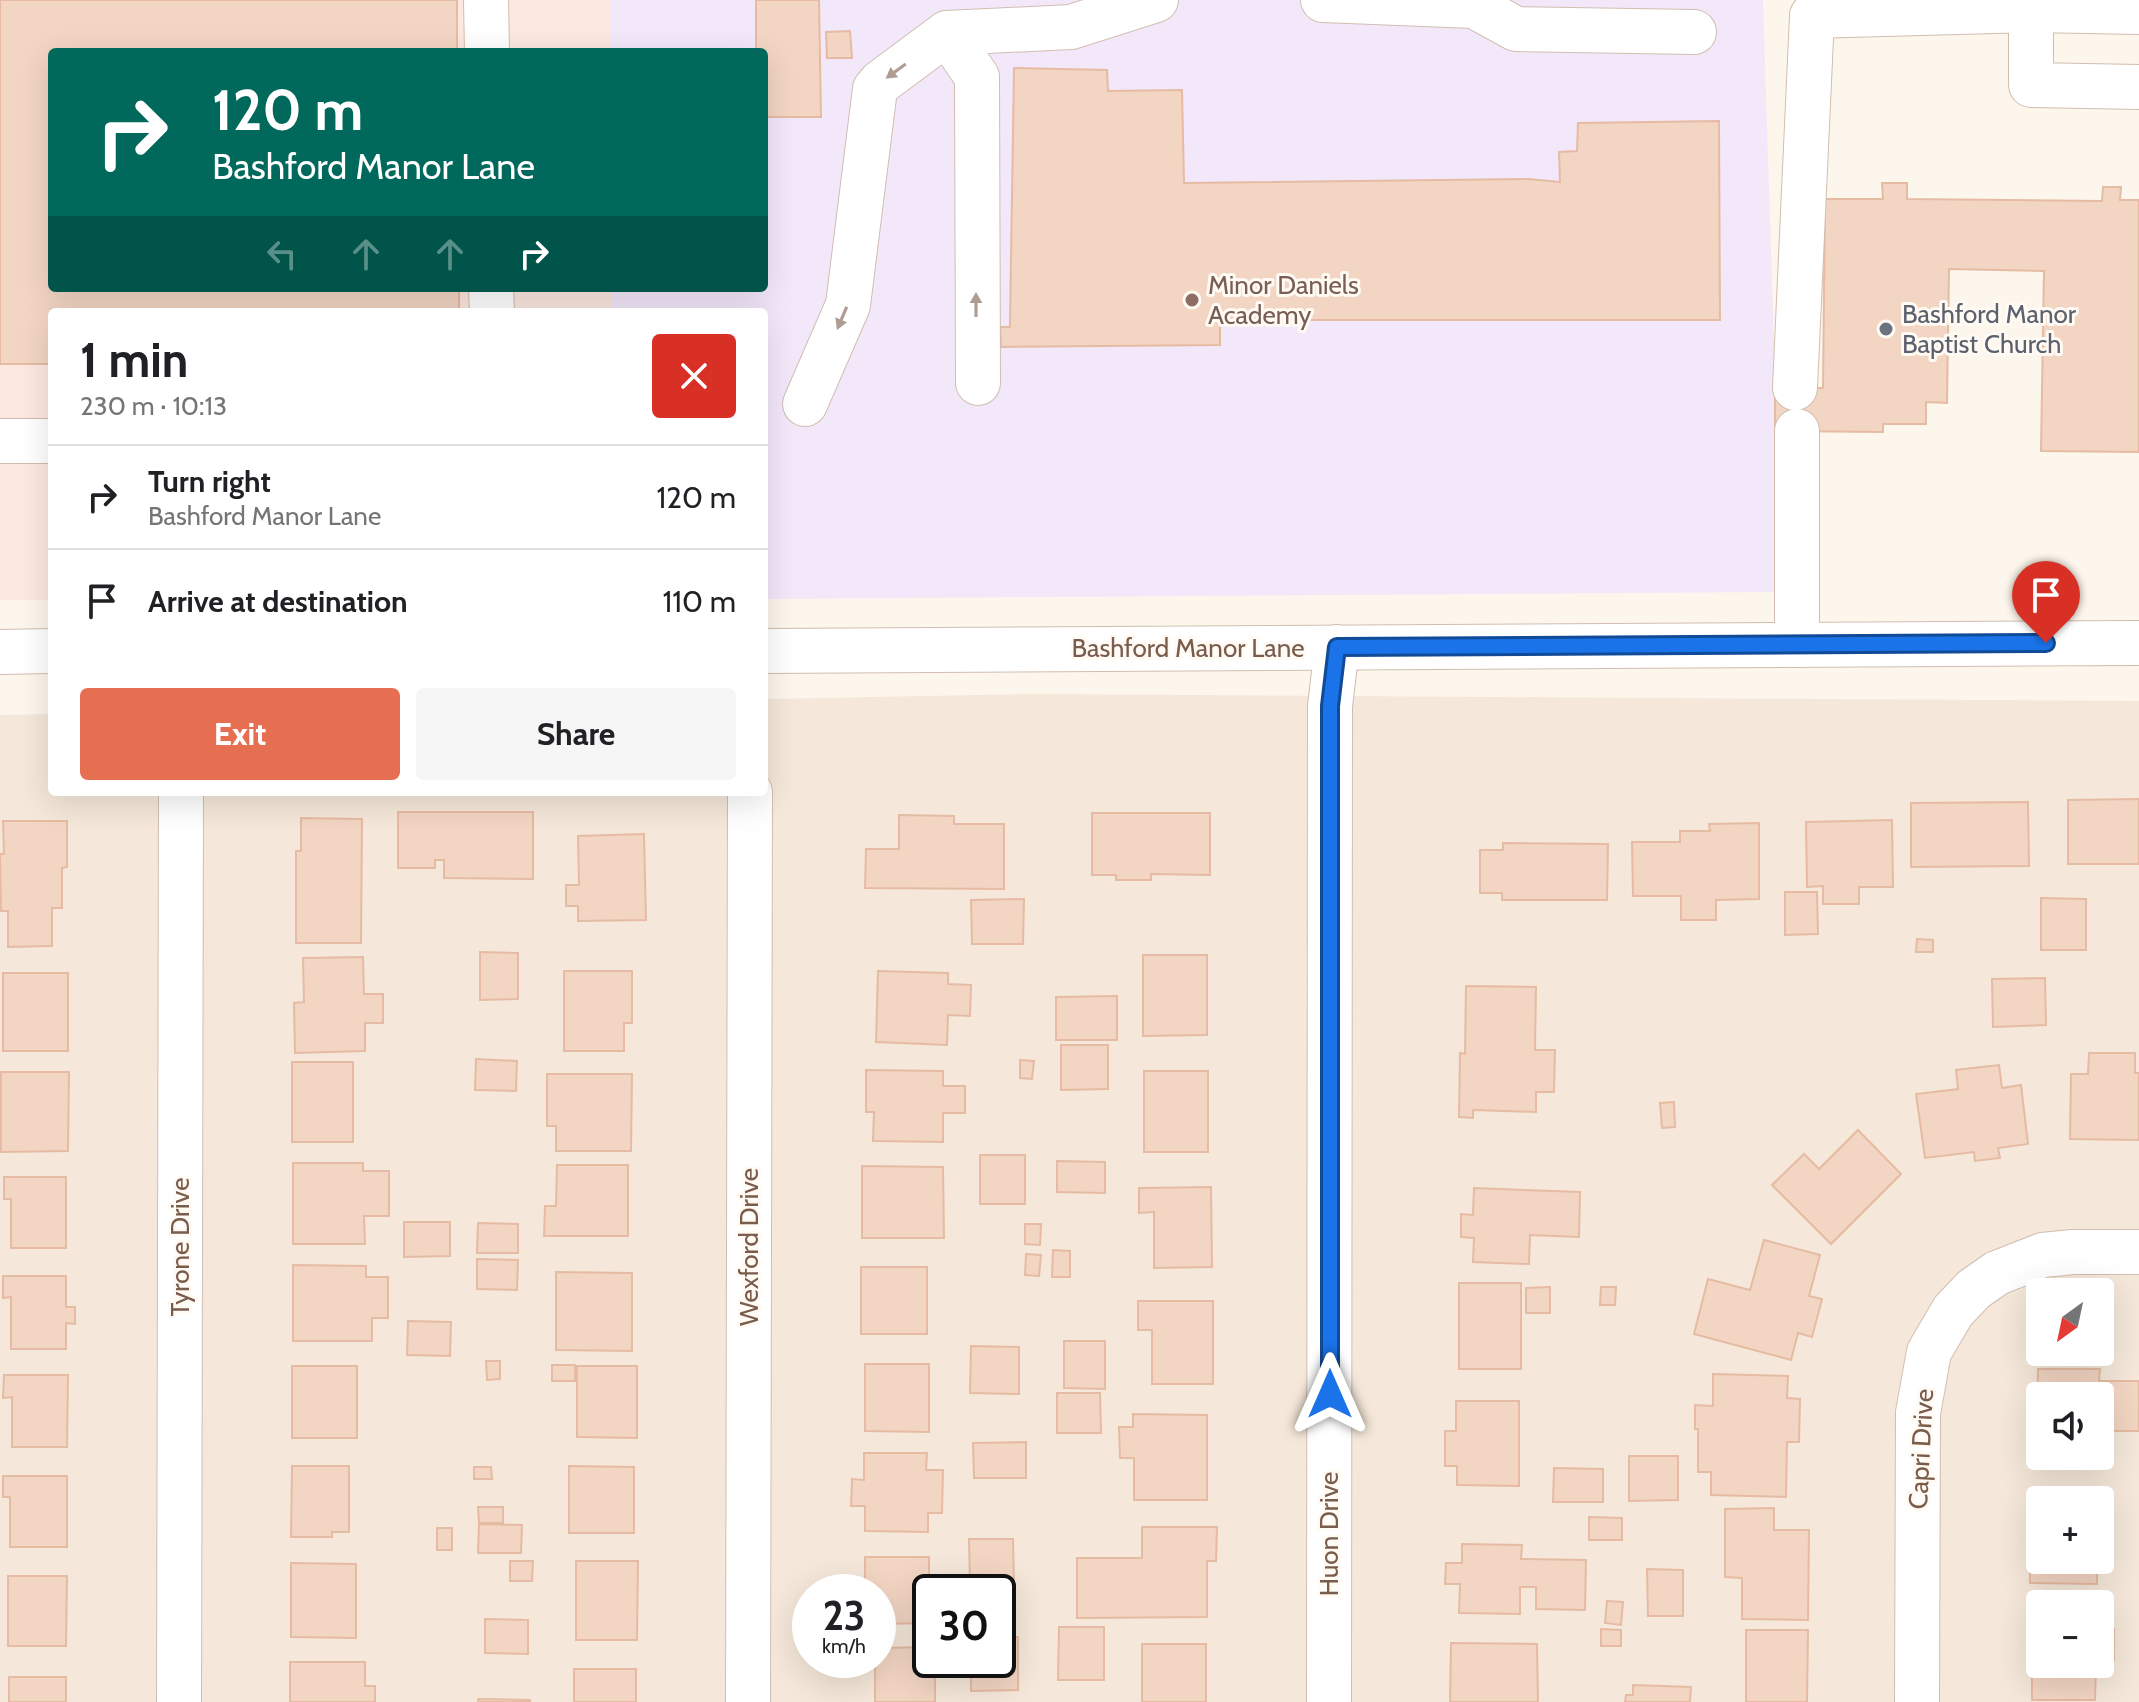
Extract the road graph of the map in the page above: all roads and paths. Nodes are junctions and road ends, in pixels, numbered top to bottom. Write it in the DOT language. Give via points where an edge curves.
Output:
graph roads {
  1 [pos="486,0"];
  2 [pos="1156,0"];
  3 [pos="1323,0"];
  4 [pos="2033,5"];
  5 [pos="1819,8"];
  6 [pos="2139,12"];
  7 [pos="1694,32"];
  8 [pos="947,33"];
  9 [pos="487,48"];
  10 [pos="2139,87"];
  11 [pos="978,383"];
  12 [pos="1795,388"];
  13 [pos="805,404"];
  14 [pos="1797,431"];
  15 [pos="0,441"];
  16 [pos="48,441"];
  17 [pos="2139,643"];
  18 [pos="1797,645"];
  19 [pos="1337,647"];
  20 [pos="48,651"];
  21 [pos="768,651"];
  22 [pos="0,652"];
  23 [pos="181,796"];
  24 [pos="750,796"];
  25 [pos="2139,1252"];
  26 [pos="179,1702"];
  27 [pos="748,1702"];
  28 [pos="1329,1702"];
  29 [pos="1917,1702"];
  1 -- 9 [label="street"];
  2 -- 8 [label="street" via="1071,27"];
  3 -- 7 [label="street" via="1474,6 1516,29"];
  4 -- 5 [label="street"];
  4 -- 6 [label="street"];
  4 -- 10 [label="street" via="2031,85"];
  5 -- 12 [label="street"];
  11 -- 8 [label="street, one-way" via="977,77"];
  8 -- 13 [label="street, one-way" via="875,89 848,305"];
  14 -- 18 [label="street"];
  15 -- 16 [label="street"];
  17 -- 18 [label="street, Bashford Manor Lane"];
  18 -- 19 [label="street, Bashford Manor Lane"];
  19 -- 21 [label="street, Bashford Manor Lane"];
  19 -- 28 [label="street, Huon Drive" via="1330,706"];
  20 -- 22 [label="street"];
  23 -- 26 [label="street, Tyrone Drive"];
  24 -- 27 [label="street, Wexford Drive"];
  25 -- 29 [label="street, Capri Drive" via="2043,1255 1997,1273 1953,1311 1929,1352 1918,1413"];
}
